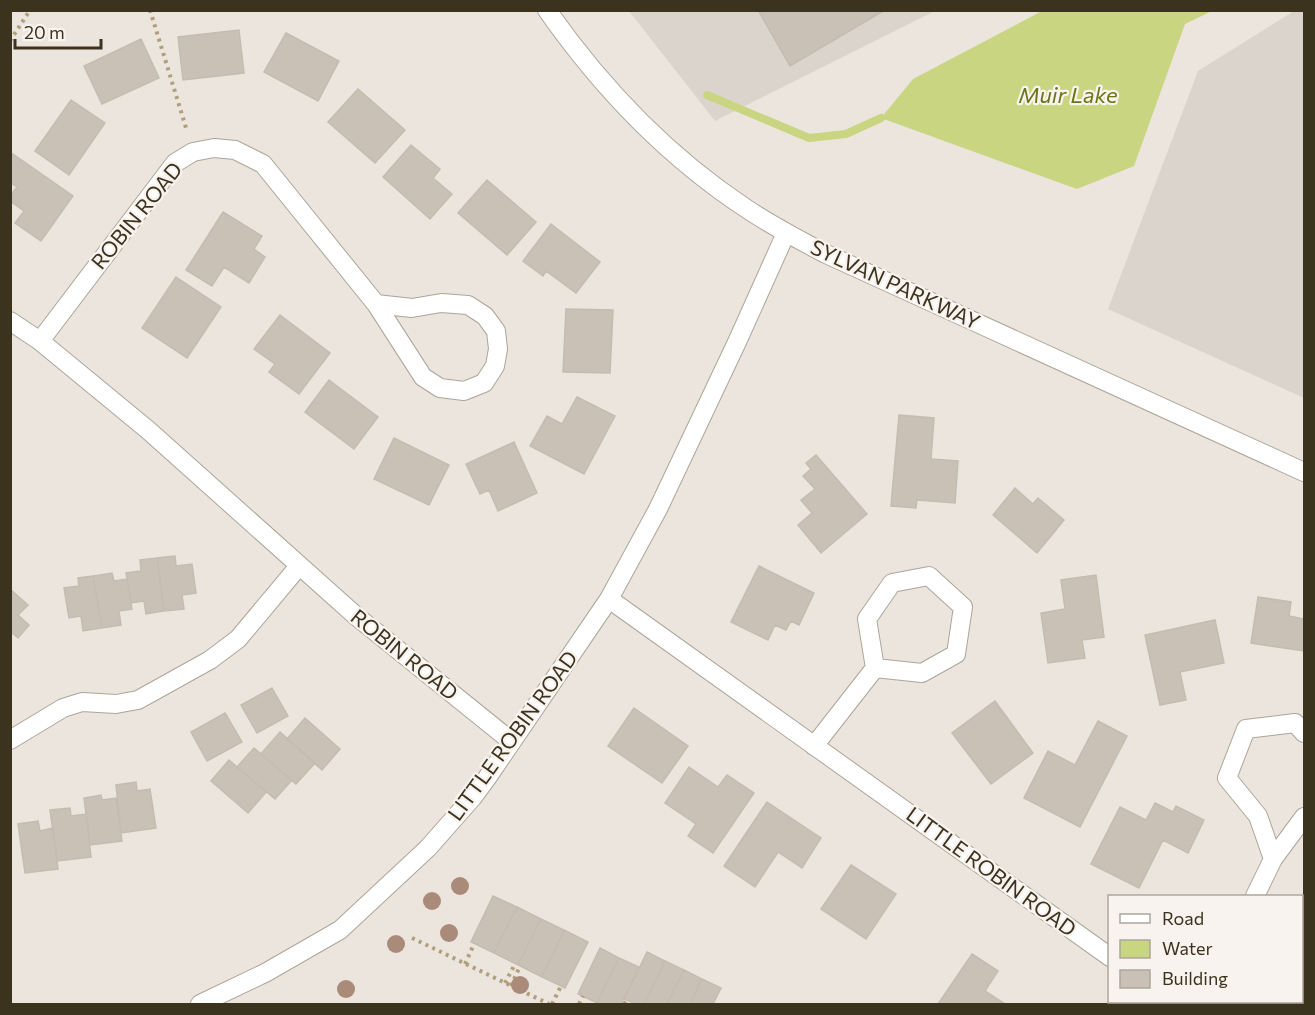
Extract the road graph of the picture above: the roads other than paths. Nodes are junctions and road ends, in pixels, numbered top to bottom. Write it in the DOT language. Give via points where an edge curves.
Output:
graph roads {
  1 [pos="547,10"];
  2 [pos="786,233"];
  3 [pos="376,304"];
  4 [pos="10,321"];
  5 [pos="40,341"];
  6 [pos="1305,472"];
  7 [pos="299,566"];
  8 [pos="609,598"];
  9 [pos="874,668"];
  10 [pos="1305,734"];
  11 [pos="10,740"];
  12 [pos="511,741"];
  13 [pos="814,746"];
  14 [pos="1305,817"];
  15 [pos="1273,859"];
  16 [pos="1256,895"];
  17 [pos="1108,956"];
  18 [pos="200,1005"];
  1 -- 2 [label="street, SYLVAN PARKWAY" via="589,67 637,119 689,167"];
  2 -- 6 [label="street, SYLVAN PARKWAY"];
  2 -- 8 [label="street, LITTLE ROBIN ROAD" via="658,509"];
  3 -- 3 [label="street, ROBIN ROAD" via="423,377 440,388 464,391 484,383 495,366 496,331 485,316 468,305 441,303 412,308"];
  3 -- 5 [label="street, ROBIN ROAD" via="263,164 235,150 214,148 193,152 175,163"];
  4 -- 5 [label="street, ROBIN ROAD"];
  5 -- 7 [label="street, ROBIN ROAD" via="148,430"];
  7 -- 11 [label="street" via="238,639 210,660 138,700 116,704 82,702 63,708"];
  7 -- 12 [label="street, ROBIN ROAD"];
  8 -- 12 [label="street, LITTLE ROBIN ROAD"];
  8 -- 13 [label="street, LITTLE ROBIN ROAD"];
  9 -- 9 [label="street" via="922,673 956,654 963,607 929,576 892,583 867,619"];
  9 -- 13 [label="street"];
  10 -- 15 [label="street" via="1295,723 1246,729 1227,778 1258,816"];
  12 -- 18 [label="street, LITTLE ROBIN ROAD" via="473,797 428,848 340,930"];
  13 -- 17 [label="street, LITTLE ROBIN ROAD"];
  14 -- 15 [label="street"];
  15 -- 16 [label="street"];
}
